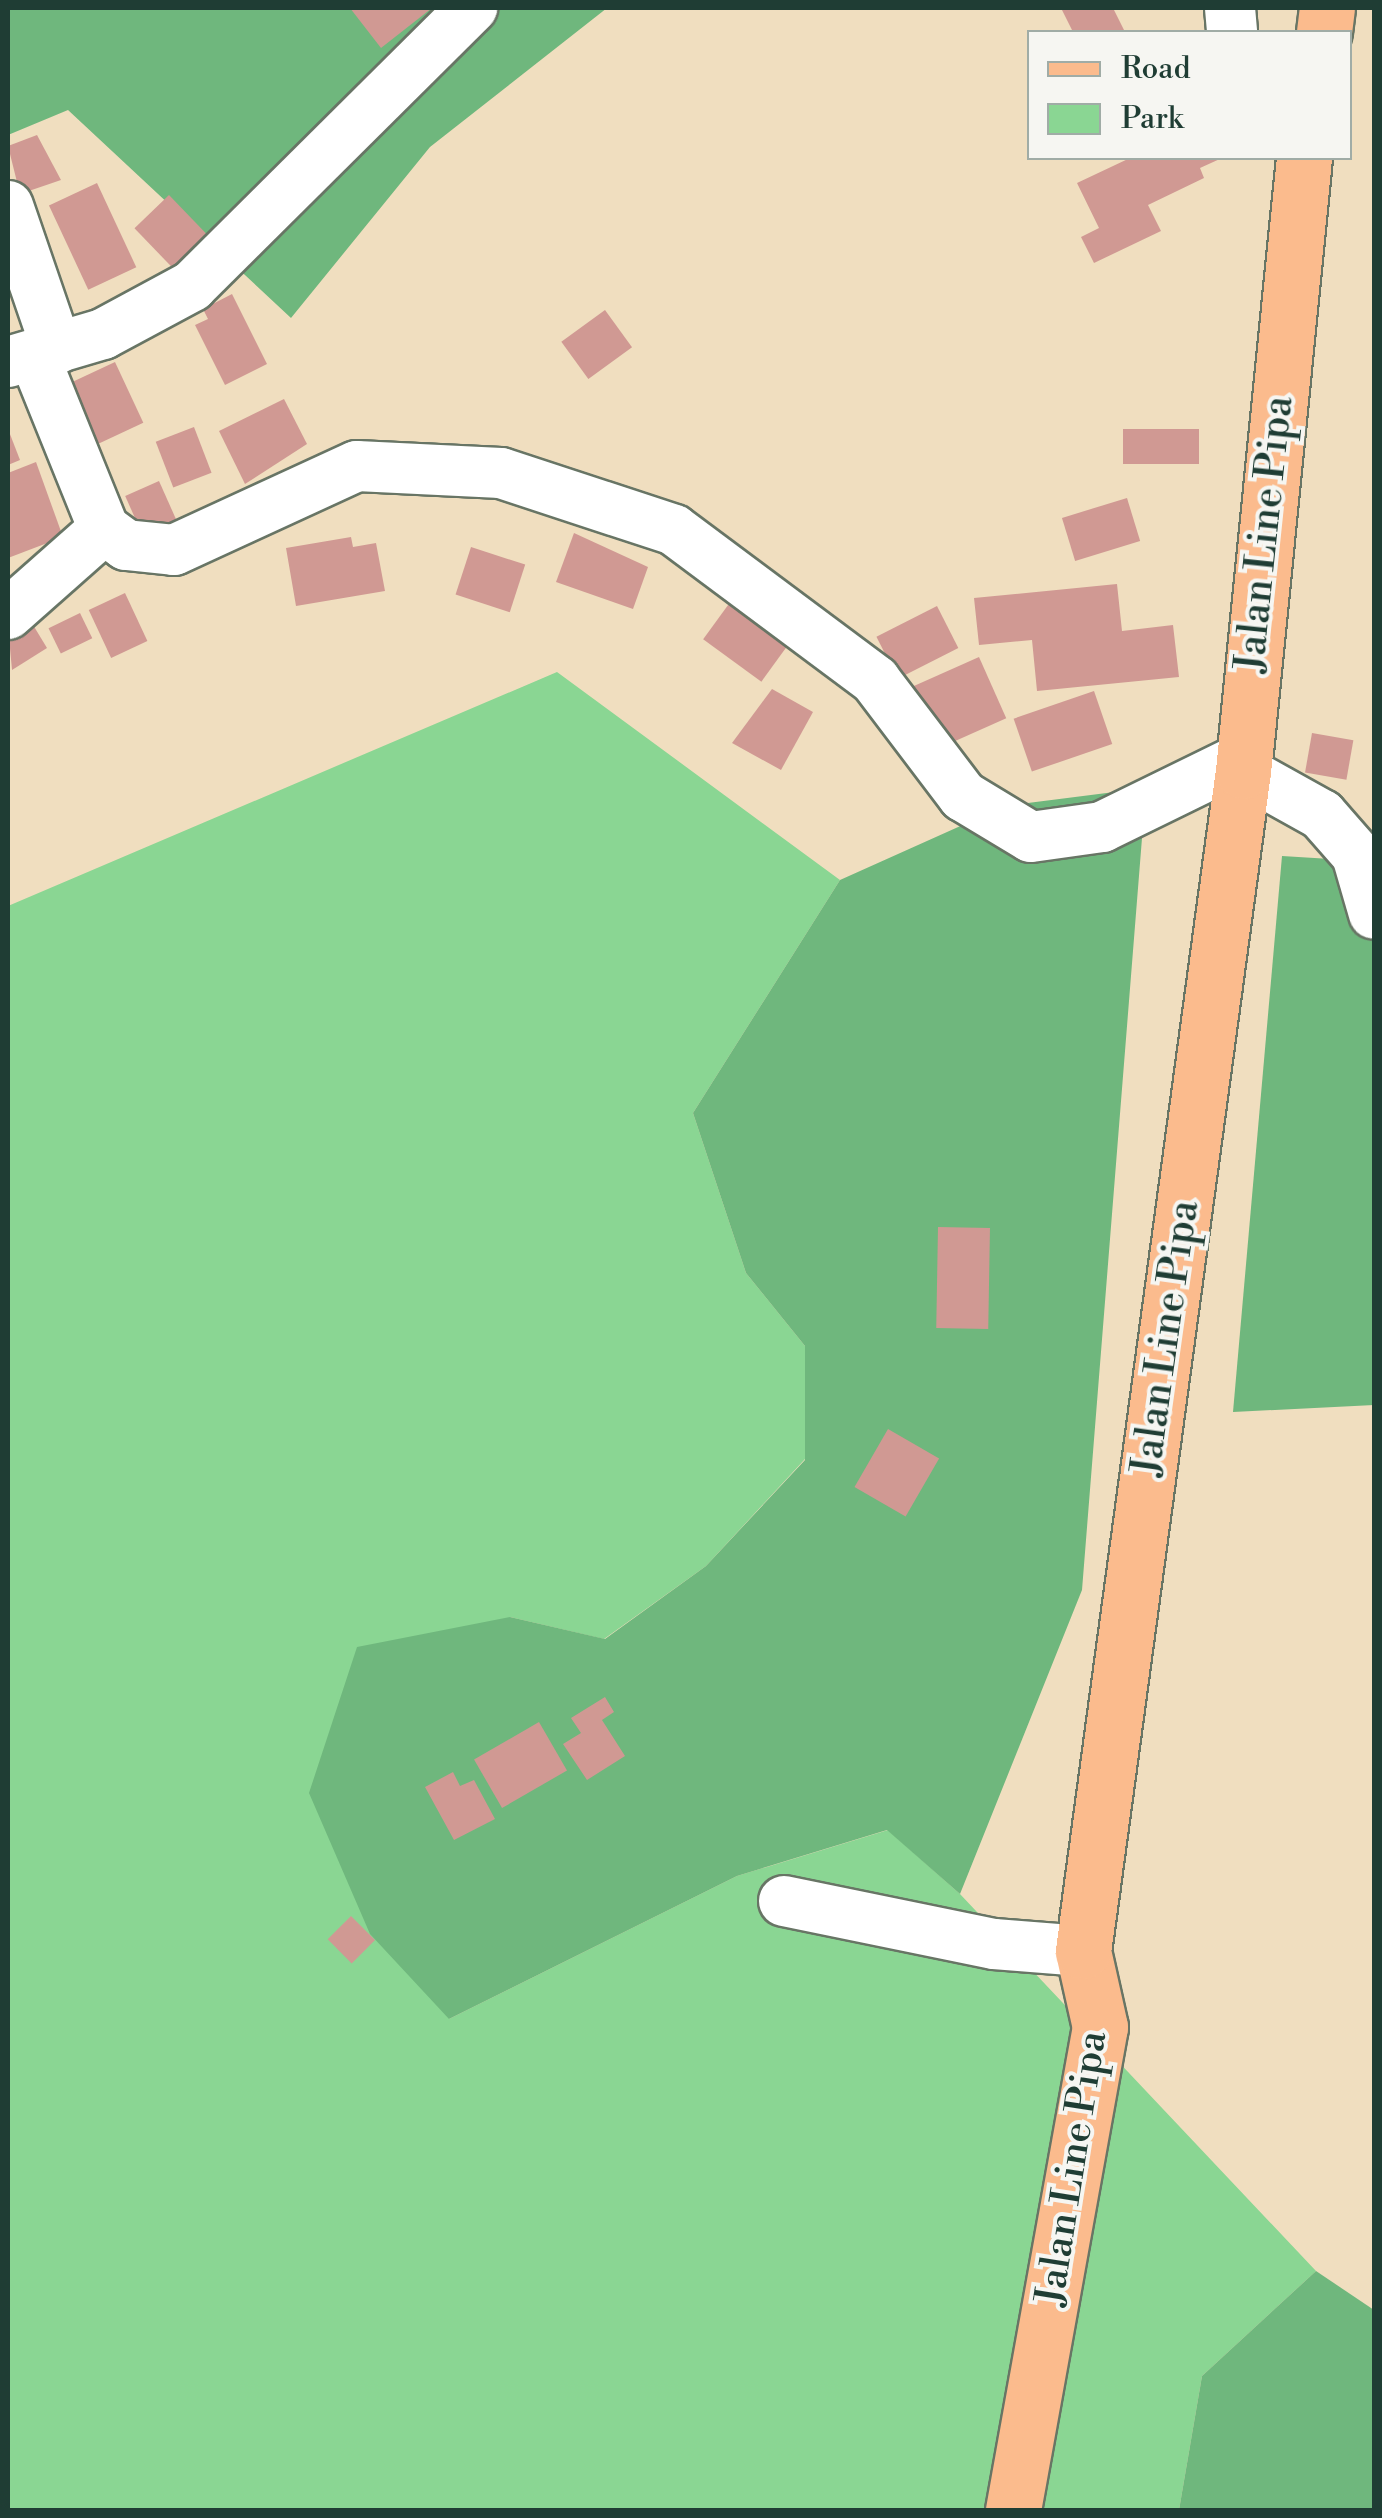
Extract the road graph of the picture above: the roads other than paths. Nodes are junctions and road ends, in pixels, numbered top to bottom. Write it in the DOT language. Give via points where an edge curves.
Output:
graph roads {
  1 [pos="472,8"];
  2 [pos="1295,168"];
  3 [pos="8,206"];
  4 [pos="33,356"];
  5 [pos="104,529"];
  6 [pos="8,614"];
  7 [pos="1244,764"];
  8 [pos="1374,914"];
  9 [pos="784,1901"];
  10 [pos="1083,1950"];
  11 [pos="1013,2510"];
  1 -- 4 [label="street" via="192,286"];
  2 -- 7 [label="main road, Jalan Line Pipa"];
  3 -- 4 [label="street"];
  4 -- 5 [label="street"];
  5 -- 6 [label="street"];
  5 -- 7 [label="street" via="126,544 174,550 357,466 501,473 674,530 874,680 963,796 1031,837 1102,827"];
  7 -- 8 [label="street" via="1322,815 1357,855"];
  7 -- 10 [label="main road, Jalan Line Pipa"];
  9 -- 10 [label="street" via="994,1944"];
  10 -- 11 [label="main road, Jalan Line Pipa" via="1100,2027"];
}
